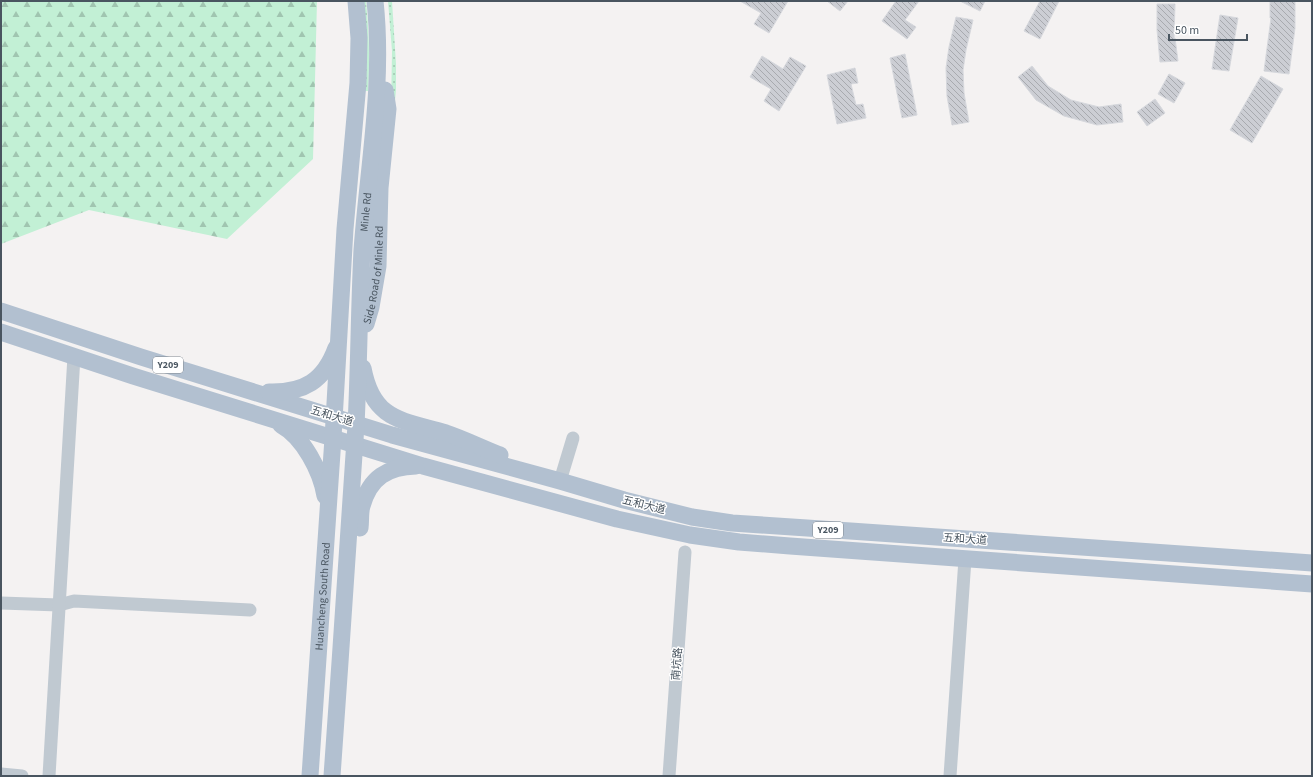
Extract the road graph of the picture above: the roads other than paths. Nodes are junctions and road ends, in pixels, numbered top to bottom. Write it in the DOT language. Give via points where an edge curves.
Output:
graph roads {
  1 [pos="356,1"];
  2 [pos="375,1"];
  3 [pos="378,56"];
  4 [pos="1,311"];
  5 [pos="1,332"];
  6 [pos="340,336"];
  7 [pos="359,348"];
  8 [pos="74,356"];
  9 [pos="248,390"];
  10 [pos="335,417"];
  11 [pos="269,418"];
  12 [pos="356,423"];
  13 [pos="333,438"];
  14 [pos="574,438"];
  15 [pos="355,445"];
  16 [pos="422,466"];
  17 [pos="560,481"];
  18 [pos="328,514"];
  19 [pos="685,552"];
  20 [pos="965,559"];
  21 [pos="1311,563"];
  22 [pos="1308,585"];
  23 [pos="322,593"];
  24 [pos="345,594"];
  25 [pos="1,603"];
  26 [pos="59,605"];
  27 [pos="250,610"];
  28 [pos="1,774"];
  29 [pos="22,776"];
  30 [pos="49,776"];
  31 [pos="310,776"];
  32 [pos="332,776"];
  33 [pos="669,776"];
  34 [pos="950,776"];
  1 -- 6 [label="main road, Minle Rd" via="359,38 358,83"];
  2 -- 3 [label="main road, Minle Rd"];
  3 -- 7 [label="main road, Minle Rd" via="377,99 362,250"];
  3 -- 7 [label="main road, Side Road of Minle Rd" via="388,109 380,188 385,211 371,307"];
  4 -- 9 [label="main road, 五和大道 / Y209"];
  5 -- 8 [label="main road, 五和大道 / Y209"];
  6 -- 9 [label="main road" via="328,366 313,382 292,391"];
  6 -- 10 [label="main road, Minle Rd"];
  7 -- 12 [label="main road, Minle Rd"];
  7 -- 17 [label="main road" via="370,392 375,402 391,416 463,440"];
  8 -- 11 [label="main road, 五和大道 / Y209"];
  8 -- 26 [label="street"];
  9 -- 10 [label="main road, 五和大道 / Y209"];
  10 -- 12 [label="main road, 五和大道 / Y209"];
  10 -- 13 [label="main road, Huancheng South Road"];
  11 -- 13 [label="main road, 五和大道 / Y209"];
  11 -- 18 [label="main road" via="286,428 308,453 320,477"];
  12 -- 15 [label="main road, Huancheng South Road"];
  12 -- 17 [label="main road, 五和大道 / Y209"];
  13 -- 15 [label="main road, 五和大道 / Y209"];
  13 -- 18 [label="main road, Huancheng South Road"];
  14 -- 17 [label="street"];
  15 -- 16 [label="main road, 五和大道 / Y209"];
  15 -- 24 [label="main road, Huancheng South Road"];
  16 -- 20 [label="main road, 五和大道 / Y209" via="617,519 690,535 740,542"];
  16 -- 24 [label="main road" via="405,466 389,471 377,479 367,491 362,507 359,545"];
  17 -- 21 [label="main road, 五和大道 / Y209" via="692,517 732,523"];
  18 -- 23 [label="main road, Huancheng South Road"];
  19 -- 33 [label="street, 南坑路"];
  20 -- 22 [label="main road, 五和大道 / Y209"];
  20 -- 34 [label="street"];
  23 -- 24 [label="main road"];
  23 -- 31 [label="main road, Huancheng South Road"];
  24 -- 32 [label="main road, Huancheng South Road"];
  25 -- 26 [label="street"];
  26 -- 27 [label="street" via="74,601"];
  26 -- 30 [label="street"];
  28 -- 29 [label="street"];
}
